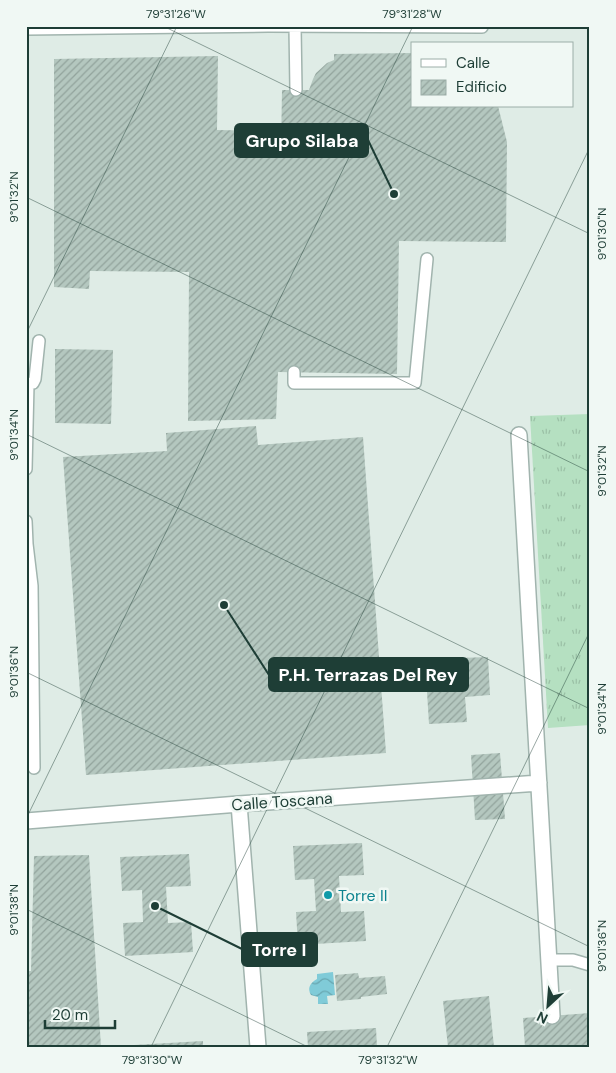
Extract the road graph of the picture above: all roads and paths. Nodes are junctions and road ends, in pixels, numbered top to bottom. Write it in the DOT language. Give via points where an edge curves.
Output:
graph roads {
  1 [pos="268,26"];
  2 [pos="296,26"];
  3 [pos="482,27"];
  4 [pos="26,29"];
  5 [pos="296,90"];
  6 [pos="427,259"];
  7 [pos="38,341"];
  8 [pos="294,372"];
  9 [pos="27,384"];
  10 [pos="519,434"];
  11 [pos="26,469"];
  12 [pos="26,520"];
  13 [pos="34,768"];
  14 [pos="539,784"];
  15 [pos="239,804"];
  16 [pos="26,822"];
  17 [pos="549,960"];
  18 [pos="590,966"];
  19 [pos="552,1016"];
  20 [pos="258,1047"];
  1 -- 2 [label="lane"];
  1 -- 4 [label="lane"];
  2 -- 3 [label="lane"];
  2 -- 5 [label="lane"];
  6 -- 8 [label="lane" via="416,384 294,383"];
  7 -- 9 [label="lane" via="35,379"];
  9 -- 11 [label="lane"];
  10 -- 14 [label="street"];
  12 -- 13 [label="lane" via="32,586"];
  14 -- 15 [label="street, Calle Toscana"];
  14 -- 17 [label="street"];
  15 -- 16 [label="street, Calle Toscana"];
  15 -- 20 [label="street"];
  17 -- 18 [label="lane" via="573,960"];
  17 -- 19 [label="street"];
}
